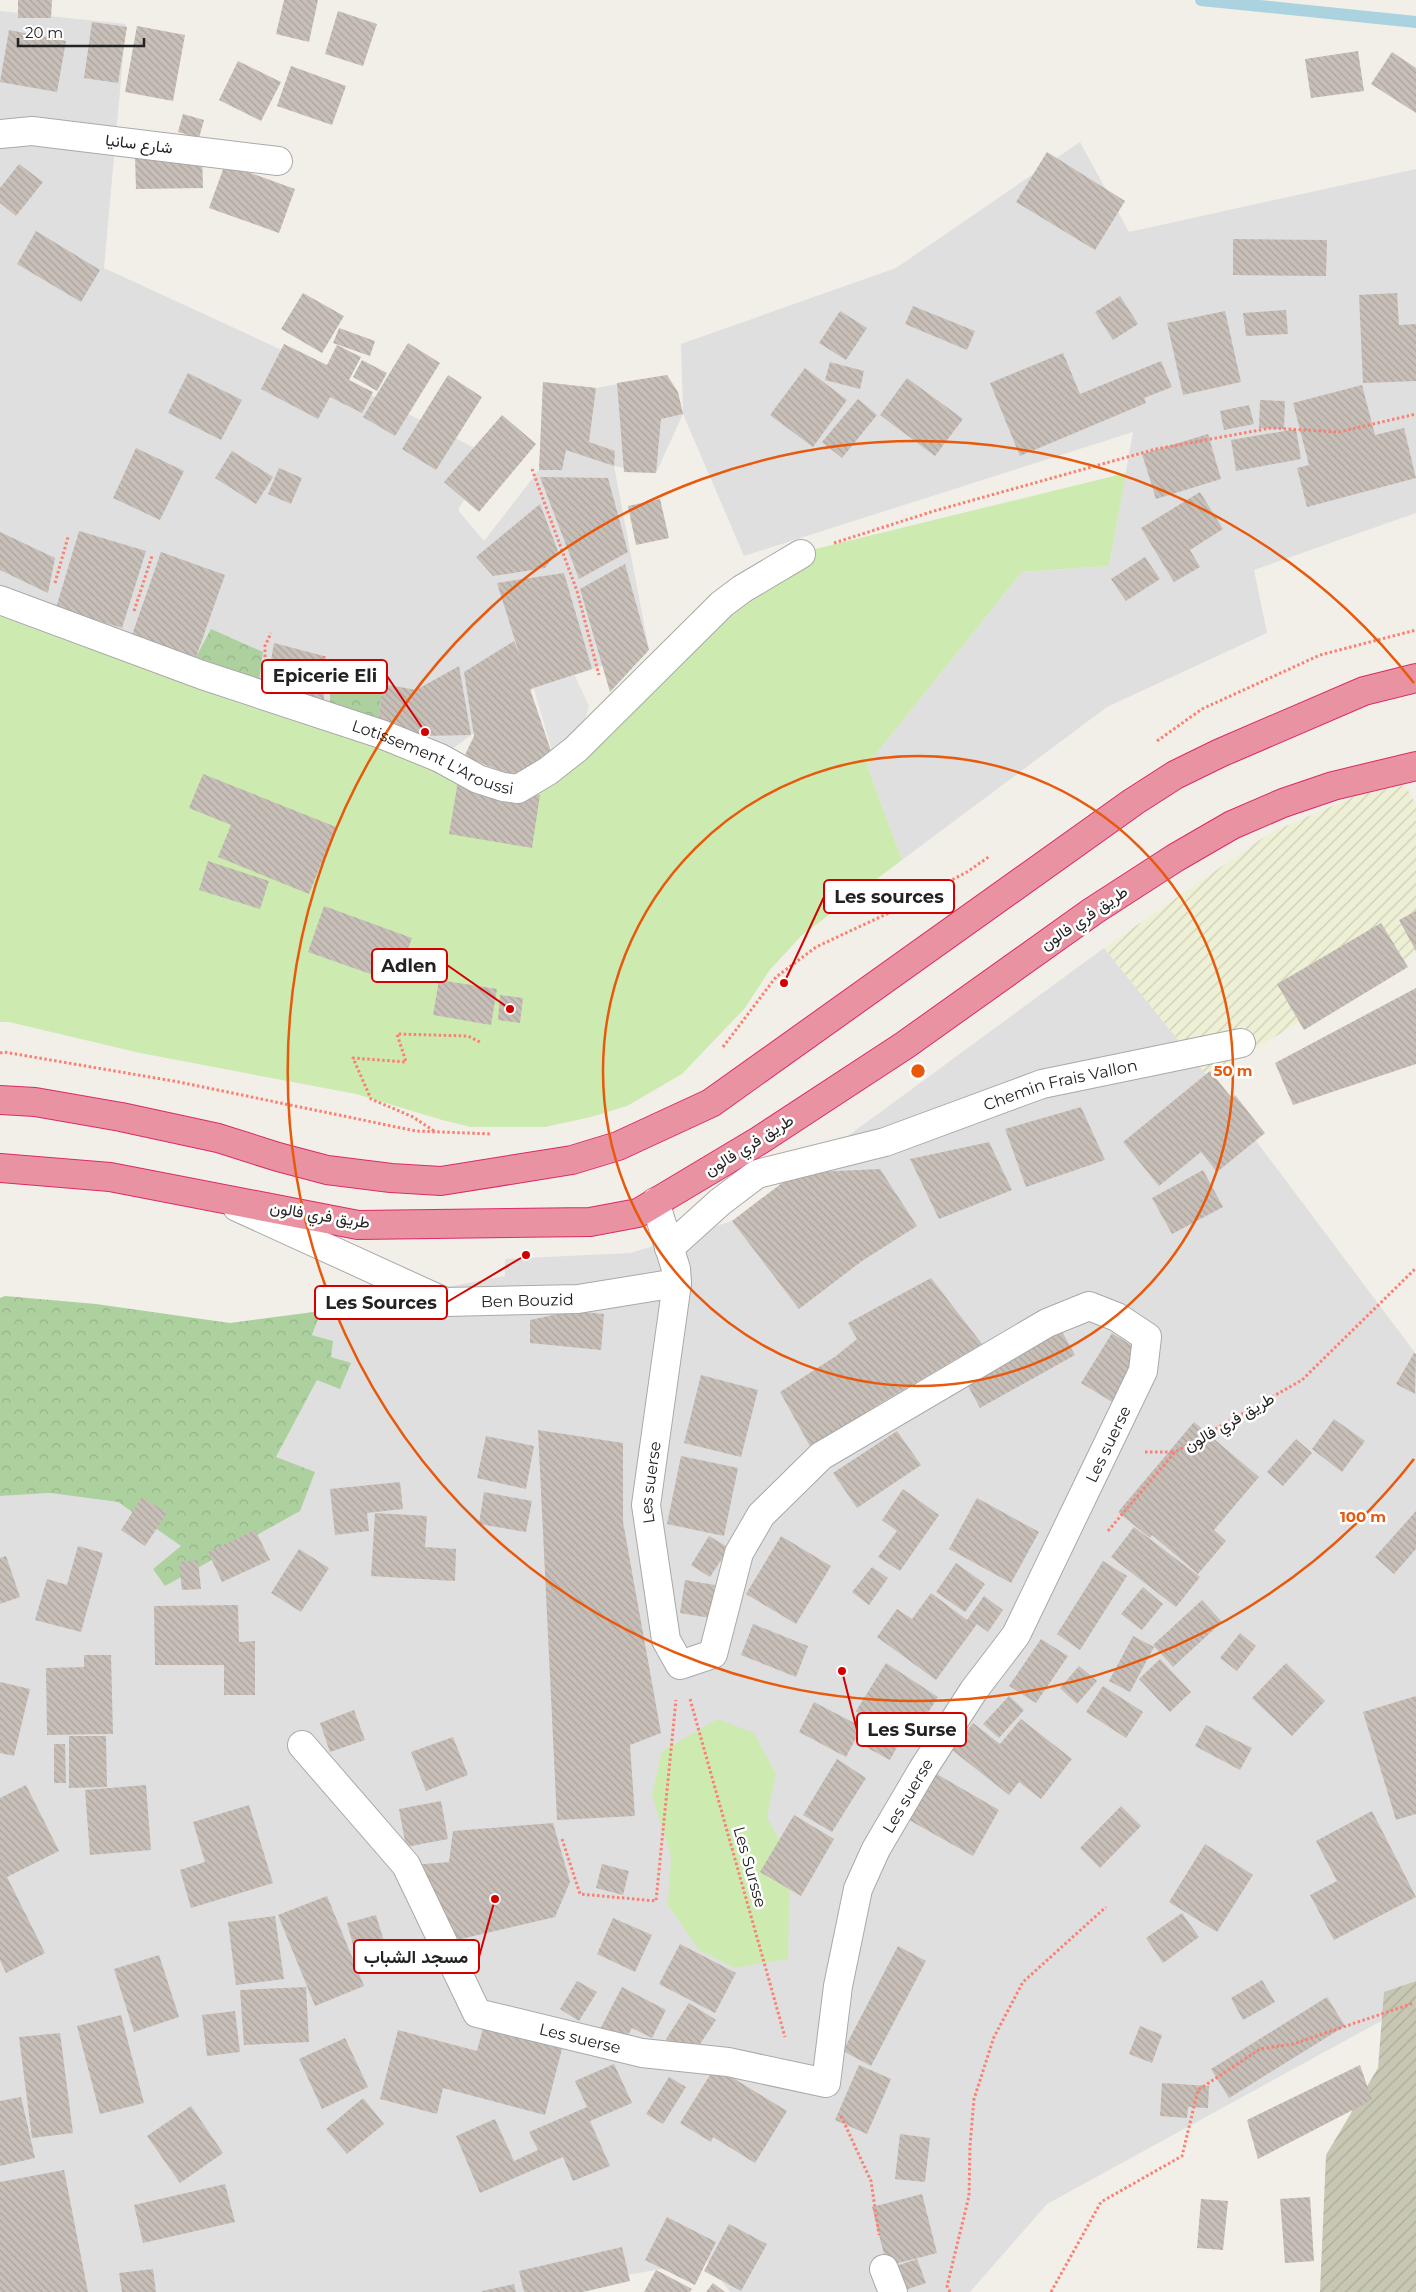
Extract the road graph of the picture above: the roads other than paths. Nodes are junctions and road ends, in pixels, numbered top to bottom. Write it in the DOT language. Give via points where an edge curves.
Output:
graph roads {
  1 [pos="0,134"];
  2 [pos="278,160"];
  3 [pos="801,554"];
  4 [pos="0,600"];
  5 [pos="1416,678"];
  6 [pos="1416,766"];
  7 [pos="1241,1043"];
  8 [pos="0,1100"];
  9 [pos="0,1168"];
  10 [pos="219,1199"];
  11 [pos="655,1202"];
  12 [pos="669,1248"];
  13 [pos="677,1283"];
  14 [pos="302,1744"];
  1 -- 2 [label="street, شارع سانيا" via="32,131"];
  3 -- 4 [label="street, Lotissement L'Aroussi" via="722,604 576,749 518,789 478,779 440,758 381,734 122,647"];
  5 -- 8 [label="highway" via="1364,691 1175,775 711,1103 618,1146 572,1160 441,1181 391,1178 327,1170 218,1138 121,1117 35,1102"];
  6 -- 11 [label="highway, طريق فري فالون" via="1325,788 1283,803 1224,830 1175,858 1093,911 905,1045 792,1119"];
  7 -- 12 [label="street, Chemin Frais Vallon" via="1042,1084 885,1142 757,1174"];
  9 -- 10 [label="highway, طريق فري فالون" via="110,1177"];
  10 -- 11 [label="highway, طريق فري فالون" via="358,1225 590,1222 638,1213"];
  10 -- 13 [label="street, Ben Bouzid" via="445,1302 578,1299"];
  11 -- 12 [label="street, Les suerse"];
  12 -- 13 [label="street, Les suerse"];
  13 -- 14 [label="street, Les suerse" via="646,1505 666,1640 680,1665 713,1654 740,1553 762,1515 821,1456 1047,1323 1089,1306 1117,1317 1147,1337 1143,1371 1016,1635 974,1690 923,1769 876,1849 858,1889 838,1986 826,2083 728,2062 642,2053 477,2013 406,1865"];
}
